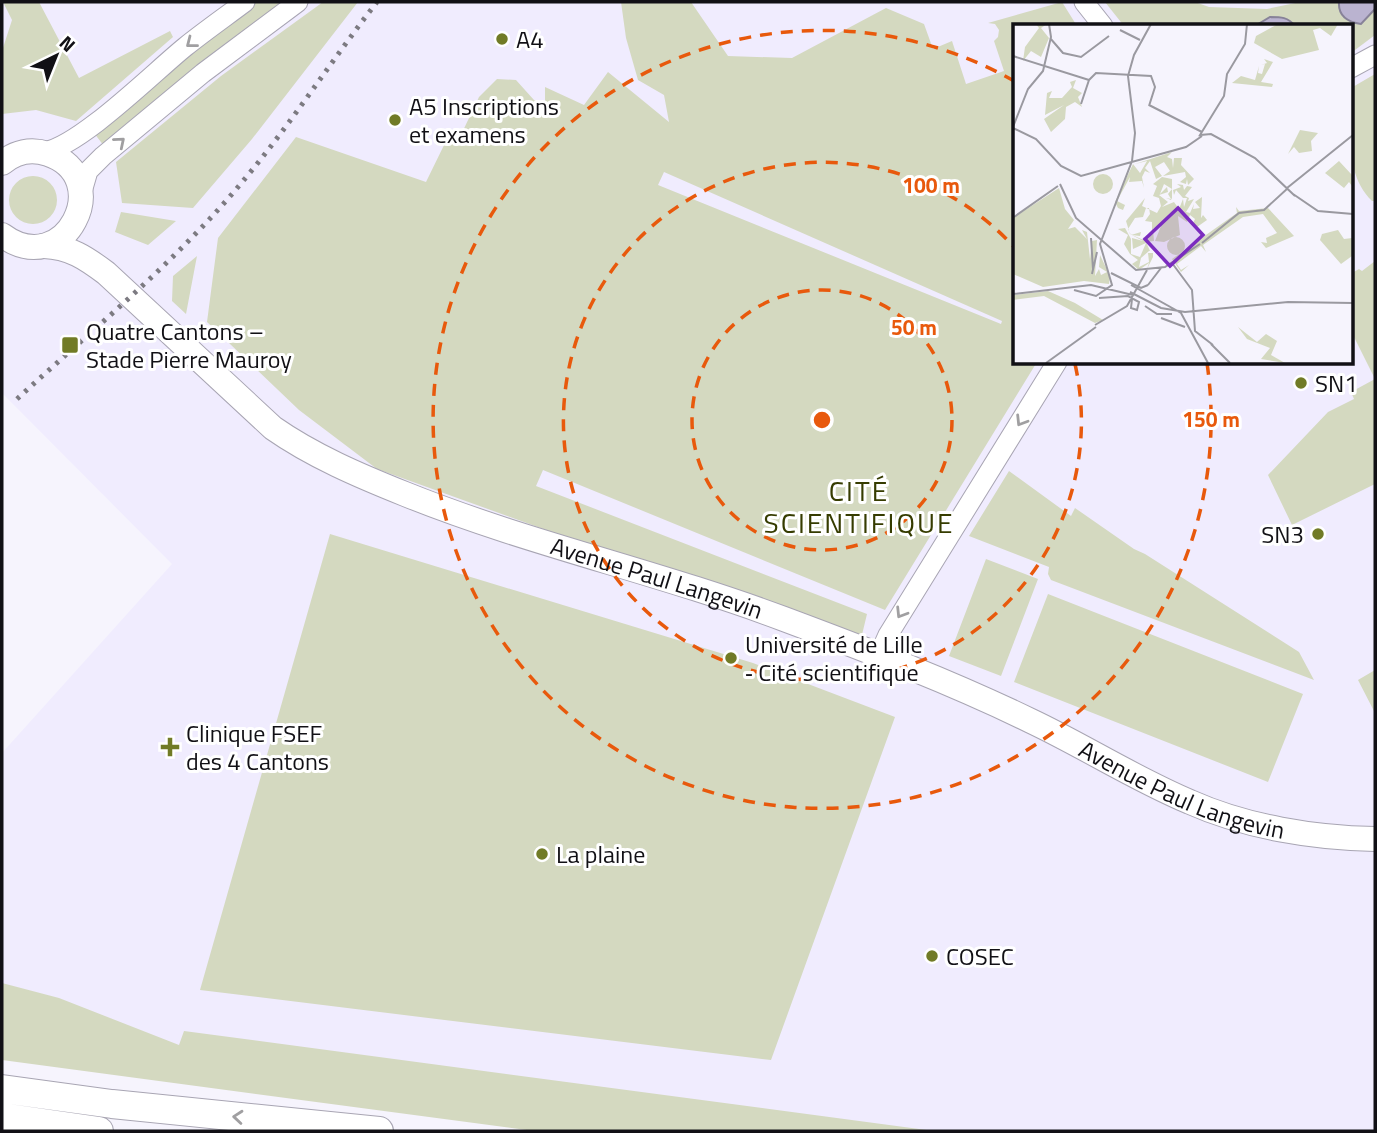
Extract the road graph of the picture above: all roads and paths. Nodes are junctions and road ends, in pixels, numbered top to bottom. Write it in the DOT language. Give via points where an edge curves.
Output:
graph roads {
  1 [pos="245,2"];
  2 [pos="298,2"];
  3 [pos="1084,2"];
  4 [pos="1101,24"];
  5 [pos="1375,55"];
  6 [pos="1352,67"];
  7 [pos="44,152"];
  8 [pos="2,161"];
  9 [pos="79,206"];
  10 [pos="2,235"];
  11 [pos="35,246"];
  12 [pos="2,258"];
  13 [pos="106,273"];
  14 [pos="1056,364"];
  15 [pos="879,655"];
  16 [pos="1375,839"];
  17 [pos="2,1089"];
  18 [pos="2,1117"];
  19 [pos="110,1118"];
  20 [pos="143,1119"];
  21 [pos="2,1126"];
  22 [pos="12,1131"];
  23 [pos="100,1131"];
  24 [pos="379,1131"];
  1 -- 7 [label="street, one-way" via="86,130 62,147"];
  9 -- 2 [label="street, one-way" via="88,172 103,156"];
  3 -- 4 [label="street"];
  5 -- 6 [label="street"];
  7 -- 8 [label="street" via="23,152"];
  7 -- 9 [label="street, Avenue Paul Langevin" via="71,170"];
  9 -- 11 [label="street" via="64,236"];
  9 -- 13 [label="street, Avenue Paul Langevin" via="81,239"];
  10 -- 11 [label="street, Avenue Paul Langevin" via="16,244"];
  11 -- 12 [label="street"];
  11 -- 13 [label="street, Avenue Paul Langevin" via="58,246 78,253"];
  13 -- 15 [label="street, Avenue Paul Langevin" via="273,428 349,470 456,514 741,603"];
  14 -- 15 [label="street, one-way"];
  15 -- 16 [label="street, Avenue Paul Langevin" via="1030,720 1189,802 1298,832"];
  17 -- 19 [label="main road"];
  18 -- 23 [label="main road"];
  19 -- 20 [label="main road"];
  24 -- 20 [label="main road, one-way"];
  21 -- 22 [label="main road"];
}
